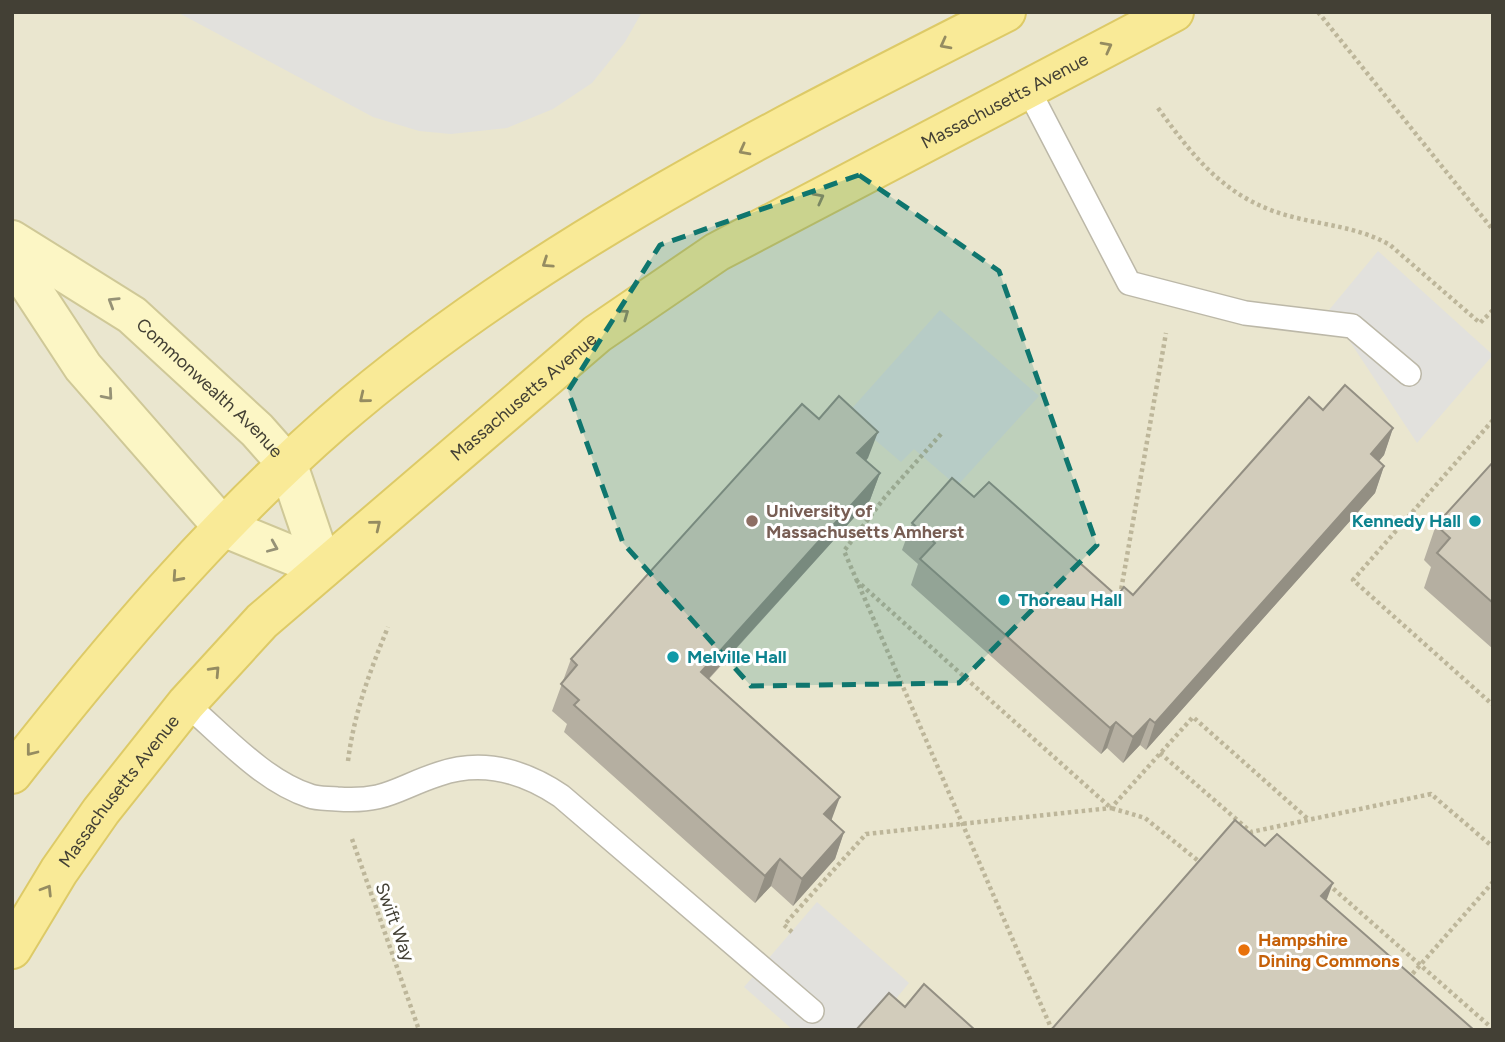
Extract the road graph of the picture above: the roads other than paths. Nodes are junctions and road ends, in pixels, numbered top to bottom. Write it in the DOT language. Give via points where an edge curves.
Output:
graph roads {
  1 [pos="1006,12"];
  2 [pos="1174,12"];
  3 [pos="1028,89"];
  4 [pos="12,240"];
  5 [pos="12,259"];
  6 [pos="1409,374"];
  7 [pos="288,465"];
  8 [pos="223,527"];
  9 [pos="323,568"];
  10 [pos="186,704"];
  11 [pos="12,775"];
  12 [pos="12,949"];
  13 [pos="812,1011"];
  1 -- 7 [label="main road, one-way" via="659,195 556,257 408,362"];
  3 -- 2 [label="main road, Massachusetts Avenue, one-way"];
  3 -- 6 [label="lane" via="1129,283 1245,313 1352,326"];
  9 -- 3 [label="main road, Massachusetts Avenue, one-way" via="597,334 657,290 717,252"];
  7 -- 4 [label="main road, Commonwealth Avenue, one-way" via="257,430 132,315"];
  5 -- 8 [label="main road, one-way" via="83,366"];
  7 -- 8 [label="main road"];
  7 -- 9 [label="main road, Commonwealth Avenue"];
  8 -- 9 [label="main road, one-way"];
  8 -- 11 [label="main road, one-way" via="132,627"];
  10 -- 9 [label="main road, Massachusetts Avenue, one-way" via="262,621"];
  12 -- 10 [label="main road, Massachusetts Avenue, one-way" via="94,821"];
  10 -- 13 [label="lane" via="279,781 312,796 347,800 383,797 439,774 468,768 502,768 537,780"];
}
